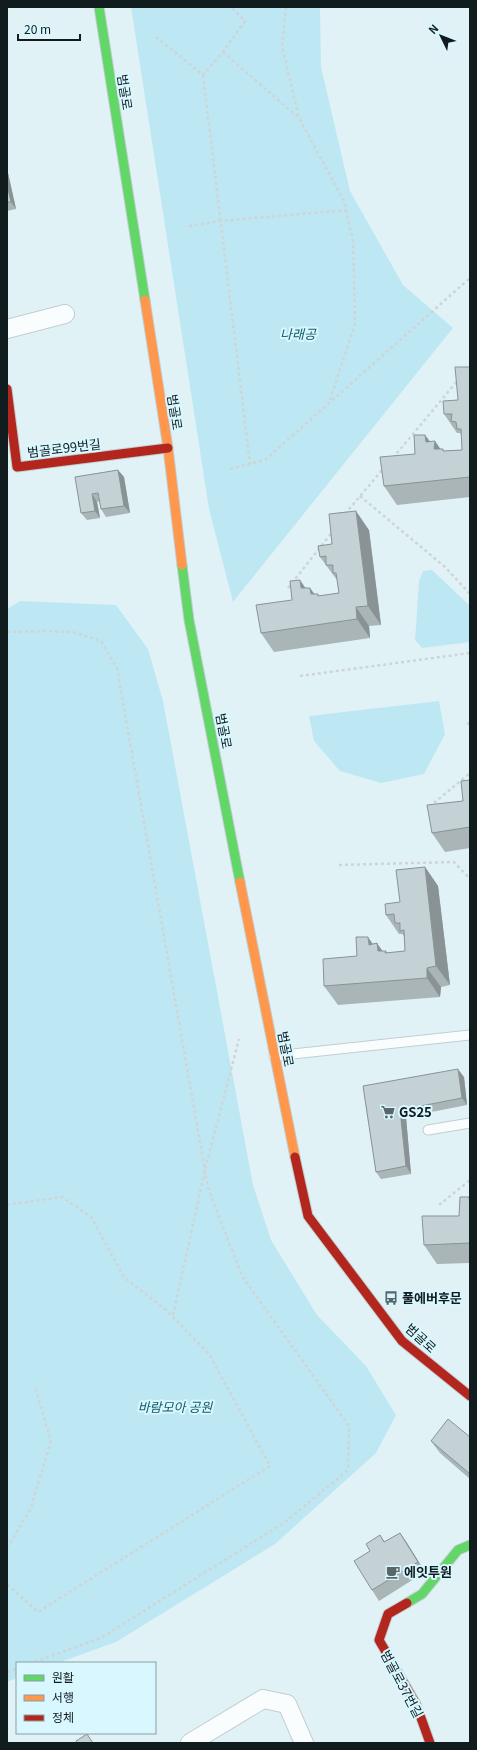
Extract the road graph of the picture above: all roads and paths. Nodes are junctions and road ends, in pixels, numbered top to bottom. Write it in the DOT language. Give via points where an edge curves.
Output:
graph roads {
  1 [pos="98,7"];
  2 [pos="231,7"];
  3 [pos="286,7"];
  4 [pos="156,37"];
  5 [pos="223,52"];
  6 [pos="203,75"];
  7 [pos="299,118"];
  8 [pos="346,210"];
  9 [pos="221,221"];
  10 [pos="190,226"];
  11 [pos="470,278"];
  12 [pos="65,314"];
  13 [pos="7,329"];
  14 [pos="460,378"];
  15 [pos="7,389"];
  16 [pos="329,403"];
  17 [pos="168,448"];
  18 [pos="390,461"];
  19 [pos="250,464"];
  20 [pos="385,467"];
  21 [pos="230,469"];
  22 [pos="360,496"];
  23 [pos="342,518"];
  24 [pos="337,525"];
  25 [pos="288,588"];
  26 [pos="470,594"];
  27 [pos="7,632"];
  28 [pos="470,653"];
  29 [pos="300,676"];
  30 [pos="470,772"];
  31 [pos="434,803"];
  32 [pos="339,865"];
  33 [pos="470,879"];
  34 [pos="470,1034"];
  35 [pos="238,1039"];
  36 [pos="274,1056"];
  37 [pos="470,1123"];
  38 [pos="428,1130"];
  39 [pos="205,1170"];
  40 [pos="470,1180"];
  41 [pos="7,1205"];
  42 [pos="439,1205"];
  43 [pos="172,1316"];
  44 [pos="35,1387"];
  45 [pos="470,1396"];
  46 [pos="470,1545"];
  47 [pos="7,1548"];
  48 [pos="7,1584"];
  49 [pos="35,1662"];
  50 [pos="190,1743"];
  51 [pos="304,1743"];
  52 [pos="430,1743"];
  1 -- 17 [label="street, 범골로"];
  2 -- 5 [label="path" via="245,20"];
  3 -- 7 [label="path" via="282,46"];
  4 -- 6 [label="path"];
  5 -- 6 [label="path"];
  5 -- 7 [label="path"];
  6 -- 9 [label="path"];
  7 -- 8 [label="path" via="344,201"];
  8 -- 9 [label="path"];
  8 -- 16 [label="path" via="353,242 355,324"];
  9 -- 10 [label="path"];
  9 -- 19 [label="path"];
  11 -- 16 [label="path"];
  12 -- 13 [label="street"];
  14 -- 18 [label="path"];
  15 -- 17 [label="street, 범골로99번길" via="17,467"];
  16 -- 19 [label="path" via="265,460"];
  17 -- 36 [label="street, 범골로" via="189,620"];
  19 -- 21 [label="path"];
  20 -- 22 [label="path"];
  22 -- 23 [label="path"];
  22 -- 26 [label="path" via="445,567"];
  24 -- 25 [label="path"];
  27 -- 39 [label="path" via="73,632 101,641 117,668"];
  28 -- 29 [label="path"];
  30 -- 31 [label="path"];
  32 -- 33 [label="path" via="454,862"];
  34 -- 36 [label="lane"];
  35 -- 39 [label="path"];
  36 -- 45 [label="street, 범골로" via="308,1216 402,1341"];
  37 -- 38 [label="lane"];
  39 -- 43 [label="path"];
  39 -- 49 [label="path" via="208,1188 242,1276 348,1426 348,1470 285,1522 100,1638"];
  40 -- 42 [label="path"];
  41 -- 43 [label="path" via="62,1197 91,1217 124,1277"];
  43 -- 48 [label="path" via="209,1354 270,1466 38,1612"];
  44 -- 47 [label="path" via="51,1441 30,1510"];
  46 -- 52 [label="street, 범골로37번길" via="458,1550 422,1594 388,1614 379,1640 416,1704"];
  50 -- 51 [label="street" via="263,1699 288,1704"];
}
